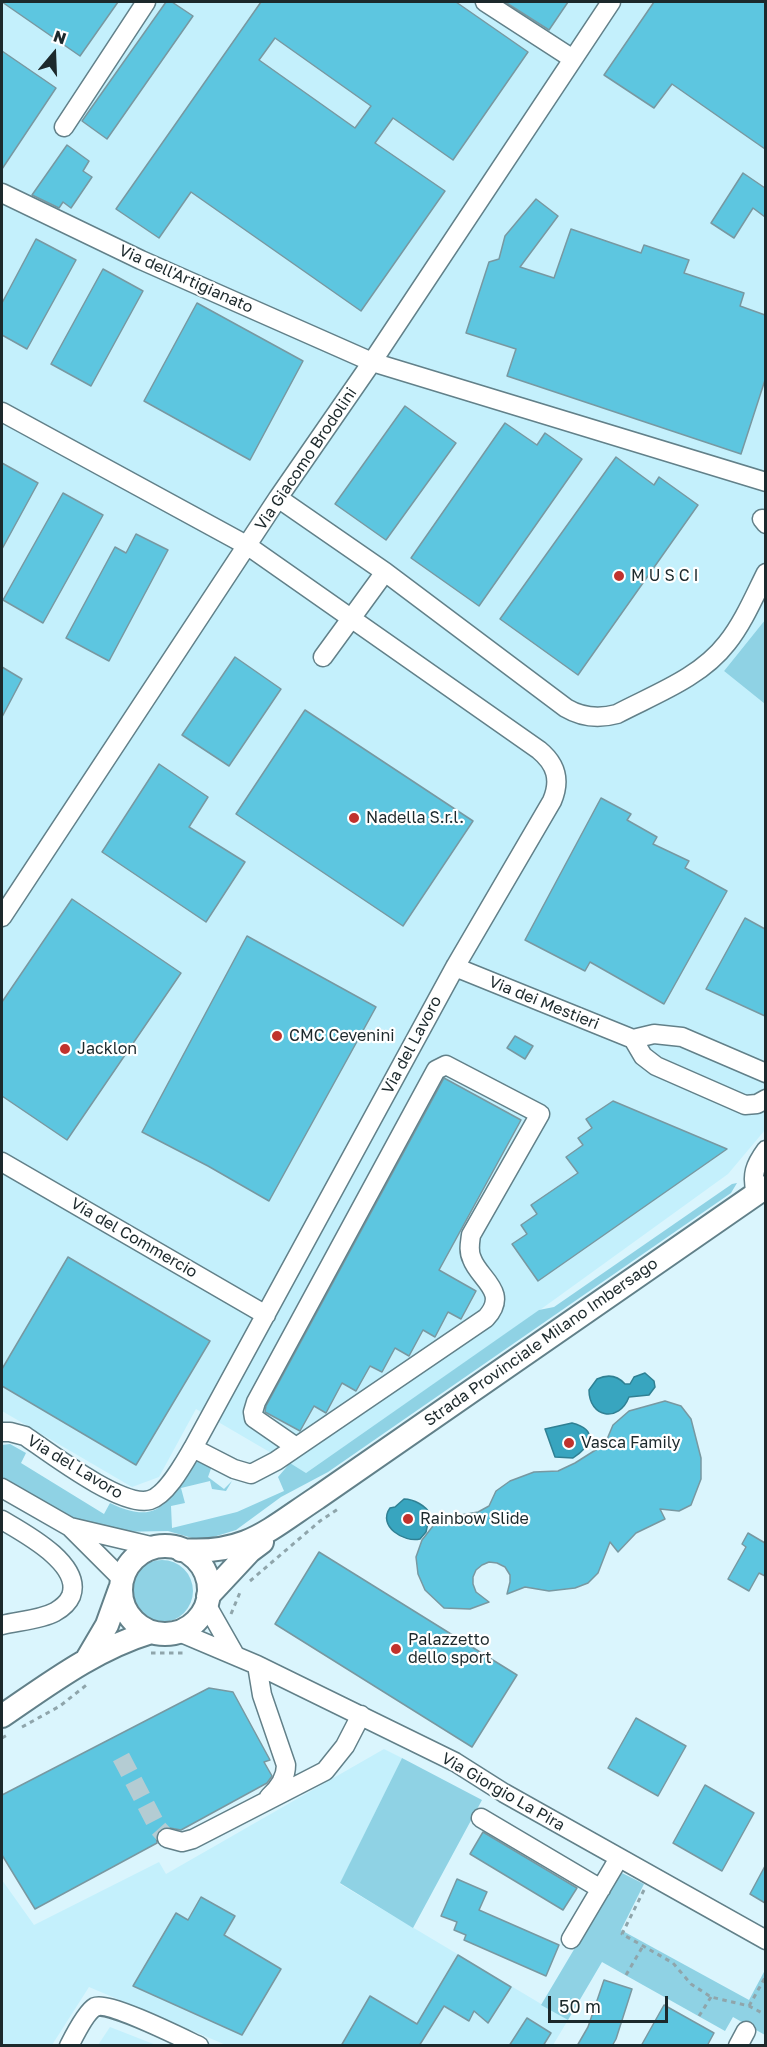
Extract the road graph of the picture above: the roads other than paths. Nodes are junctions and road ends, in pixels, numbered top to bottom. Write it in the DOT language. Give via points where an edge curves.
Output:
graph roads {
  1 [pos="146,2"];
  2 [pos="485,2"];
  3 [pos="611,2"];
  4 [pos="573,59"];
  5 [pos="64,126"];
  6 [pos="2,193"];
  7 [pos="372,362"];
  8 [pos="2,412"];
  9 [pos="765,482"];
  10 [pos="279,498"];
  11 [pos="248,546"];
  12 [pos="385,572"];
  13 [pos="765,573"];
  14 [pos="351,618"];
  15 [pos="322,657"];
  16 [pos="2,917"];
  17 [pos="454,967"];
  18 [pos="633,1039"];
  19 [pos="765,1073"];
  20 [pos="765,1099"];
  21 [pos="765,1150"];
  22 [pos="2,1162"];
  23 [pos="761,1190"];
  24 [pos="266,1315"];
  25 [pos="2,1432"];
  26 [pos="296,1447"];
  27 [pos="193,1448"];
  28 [pos="2,1488"];
  29 [pos="317,1498"];
  30 [pos="2,1520"];
  31 [pos="70,1527"];
  32 [pos="155,1547"];
  33 [pos="181,1550"];
  34 [pos="121,1584"];
  35 [pos="207,1600"];
  36 [pos="2,1625"];
  37 [pos="179,1632"];
  38 [pos="149,1643"];
  39 [pos="235,1655"];
  40 [pos="87,1659"];
  41 [pos="257,1665"];
  42 [pos="361,1715"];
  43 [pos="6,1725"];
  44 [pos="284,1758"];
  45 [pos="325,1771"];
  46 [pos="264,1801"];
  47 [pos="481,1818"];
  48 [pos="167,1838"];
  49 [pos="619,1858"];
  50 [pos="601,1888"];
  51 [pos="571,1939"];
  52 [pos="765,1940"];
  53 [pos="69,2046"];
  54 [pos="199,2046"];
  1 -- 5 [label="street"];
  2 -- 4 [label="street"];
  3 -- 4 [label="street, Via Giacomo Brodolini"];
  4 -- 7 [label="street, Via Giacomo Brodolini"];
  6 -- 7 [label="street, Via dell'Artigianato"];
  7 -- 9 [label="street, Via dell'Artigianato"];
  7 -- 10 [label="street, Via Giacomo Brodolini"];
  8 -- 11 [label="street"];
  10 -- 11 [label="street, Via Giacomo Brodolini"];
  10 -- 12 [label="street"];
  11 -- 14 [label="street, Via del Lavoro"];
  11 -- 16 [label="street, Via Giacomo Brodolini"];
  12 -- 13 [label="street" via="566,708 590,717 617,714 694,674 727,643"];
  12 -- 14 [label="street"];
  14 -- 15 [label="street"];
  14 -- 17 [label="street, Via del Lavoro" via="546,755 556,772 558,782 552,801"];
  17 -- 18 [label="street, Via dei Mestieri"];
  17 -- 24 [label="street, Via del Lavoro"];
  18 -- 19 [label="street, Via dei Mestieri" via="654,1034 682,1037"];
  18 -- 20 [label="street, Via dei Mestieri" via="643,1056 666,1072 745,1105"];
  21 -- 23 [label="street" via="753,1176"];
  22 -- 24 [label="street, Via del Commercio"];
  23 -- 29 [label="main road, Strada Provinciale Milano Imbersago"];
  24 -- 27 [label="street, Via del Lavoro"];
  25 -- 27 [label="street, Via del Lavoro" via="25,1436 116,1494 140,1502 161,1494"];
  26 -- 26 [label="street" via="490,1314 494,1294 472,1260 471,1235 540,1114 446,1065 436,1070 255,1402 254,1418"];
  26 -- 27 [label="street" via="251,1474"];
  28 -- 31 [label="street"];
  29 -- 33 [label="main road, Strada Provinciale Milano Imbersago" via="240,1545 211,1551"];
  29 -- 35 [label="main road, Strada Provinciale Milano Imbersago" via="249,1551"];
  30 -- 36 [label="street" via="51,1553 69,1571 73,1584 66,1603 55,1612"];
  31 -- 32 [label="street"];
  31 -- 34 [label="street"];
  32 -- 33 [label="main road"];
  32 -- 34 [label="main road" via="129,1564"];
  33 -- 35 [label="main road" via="202,1568 208,1582"];
  34 -- 38 [label="main road" via="128,1615"];
  34 -- 40 [label="main road" via="107,1625"];
  35 -- 37 [label="main road" via="200,1616"];
  35 -- 39 [label="street"];
  37 -- 38 [label="main road"];
  37 -- 39 [label="street, Via Giorgio La Pira"];
  38 -- 40 [label="main road" via="126,1640"];
  39 -- 41 [label="street, Via Giorgio La Pira"];
  40 -- 43 [label="main road"];
  41 -- 42 [label="street, Via Giorgio La Pira"];
  41 -- 44 [label="street" via="262,1695"];
  42 -- 45 [label="street" via="345,1746"];
  42 -- 49 [label="street, Via Giorgio La Pira" via="455,1762"];
  44 -- 45 [label="street" via="307,1774"];
  44 -- 46 [label="street" via="284,1777"];
  45 -- 46 [label="street"];
  46 -- 48 [label="street" via="193,1839 182,1842"];
  47 -- 50 [label="street"];
  49 -- 50 [label="street"];
  49 -- 52 [label="street, Via Giorgio La Pira"];
  50 -- 51 [label="street"];
  53 -- 54 [label="street" via="90,2010 100,2006 116,2009"];
}
